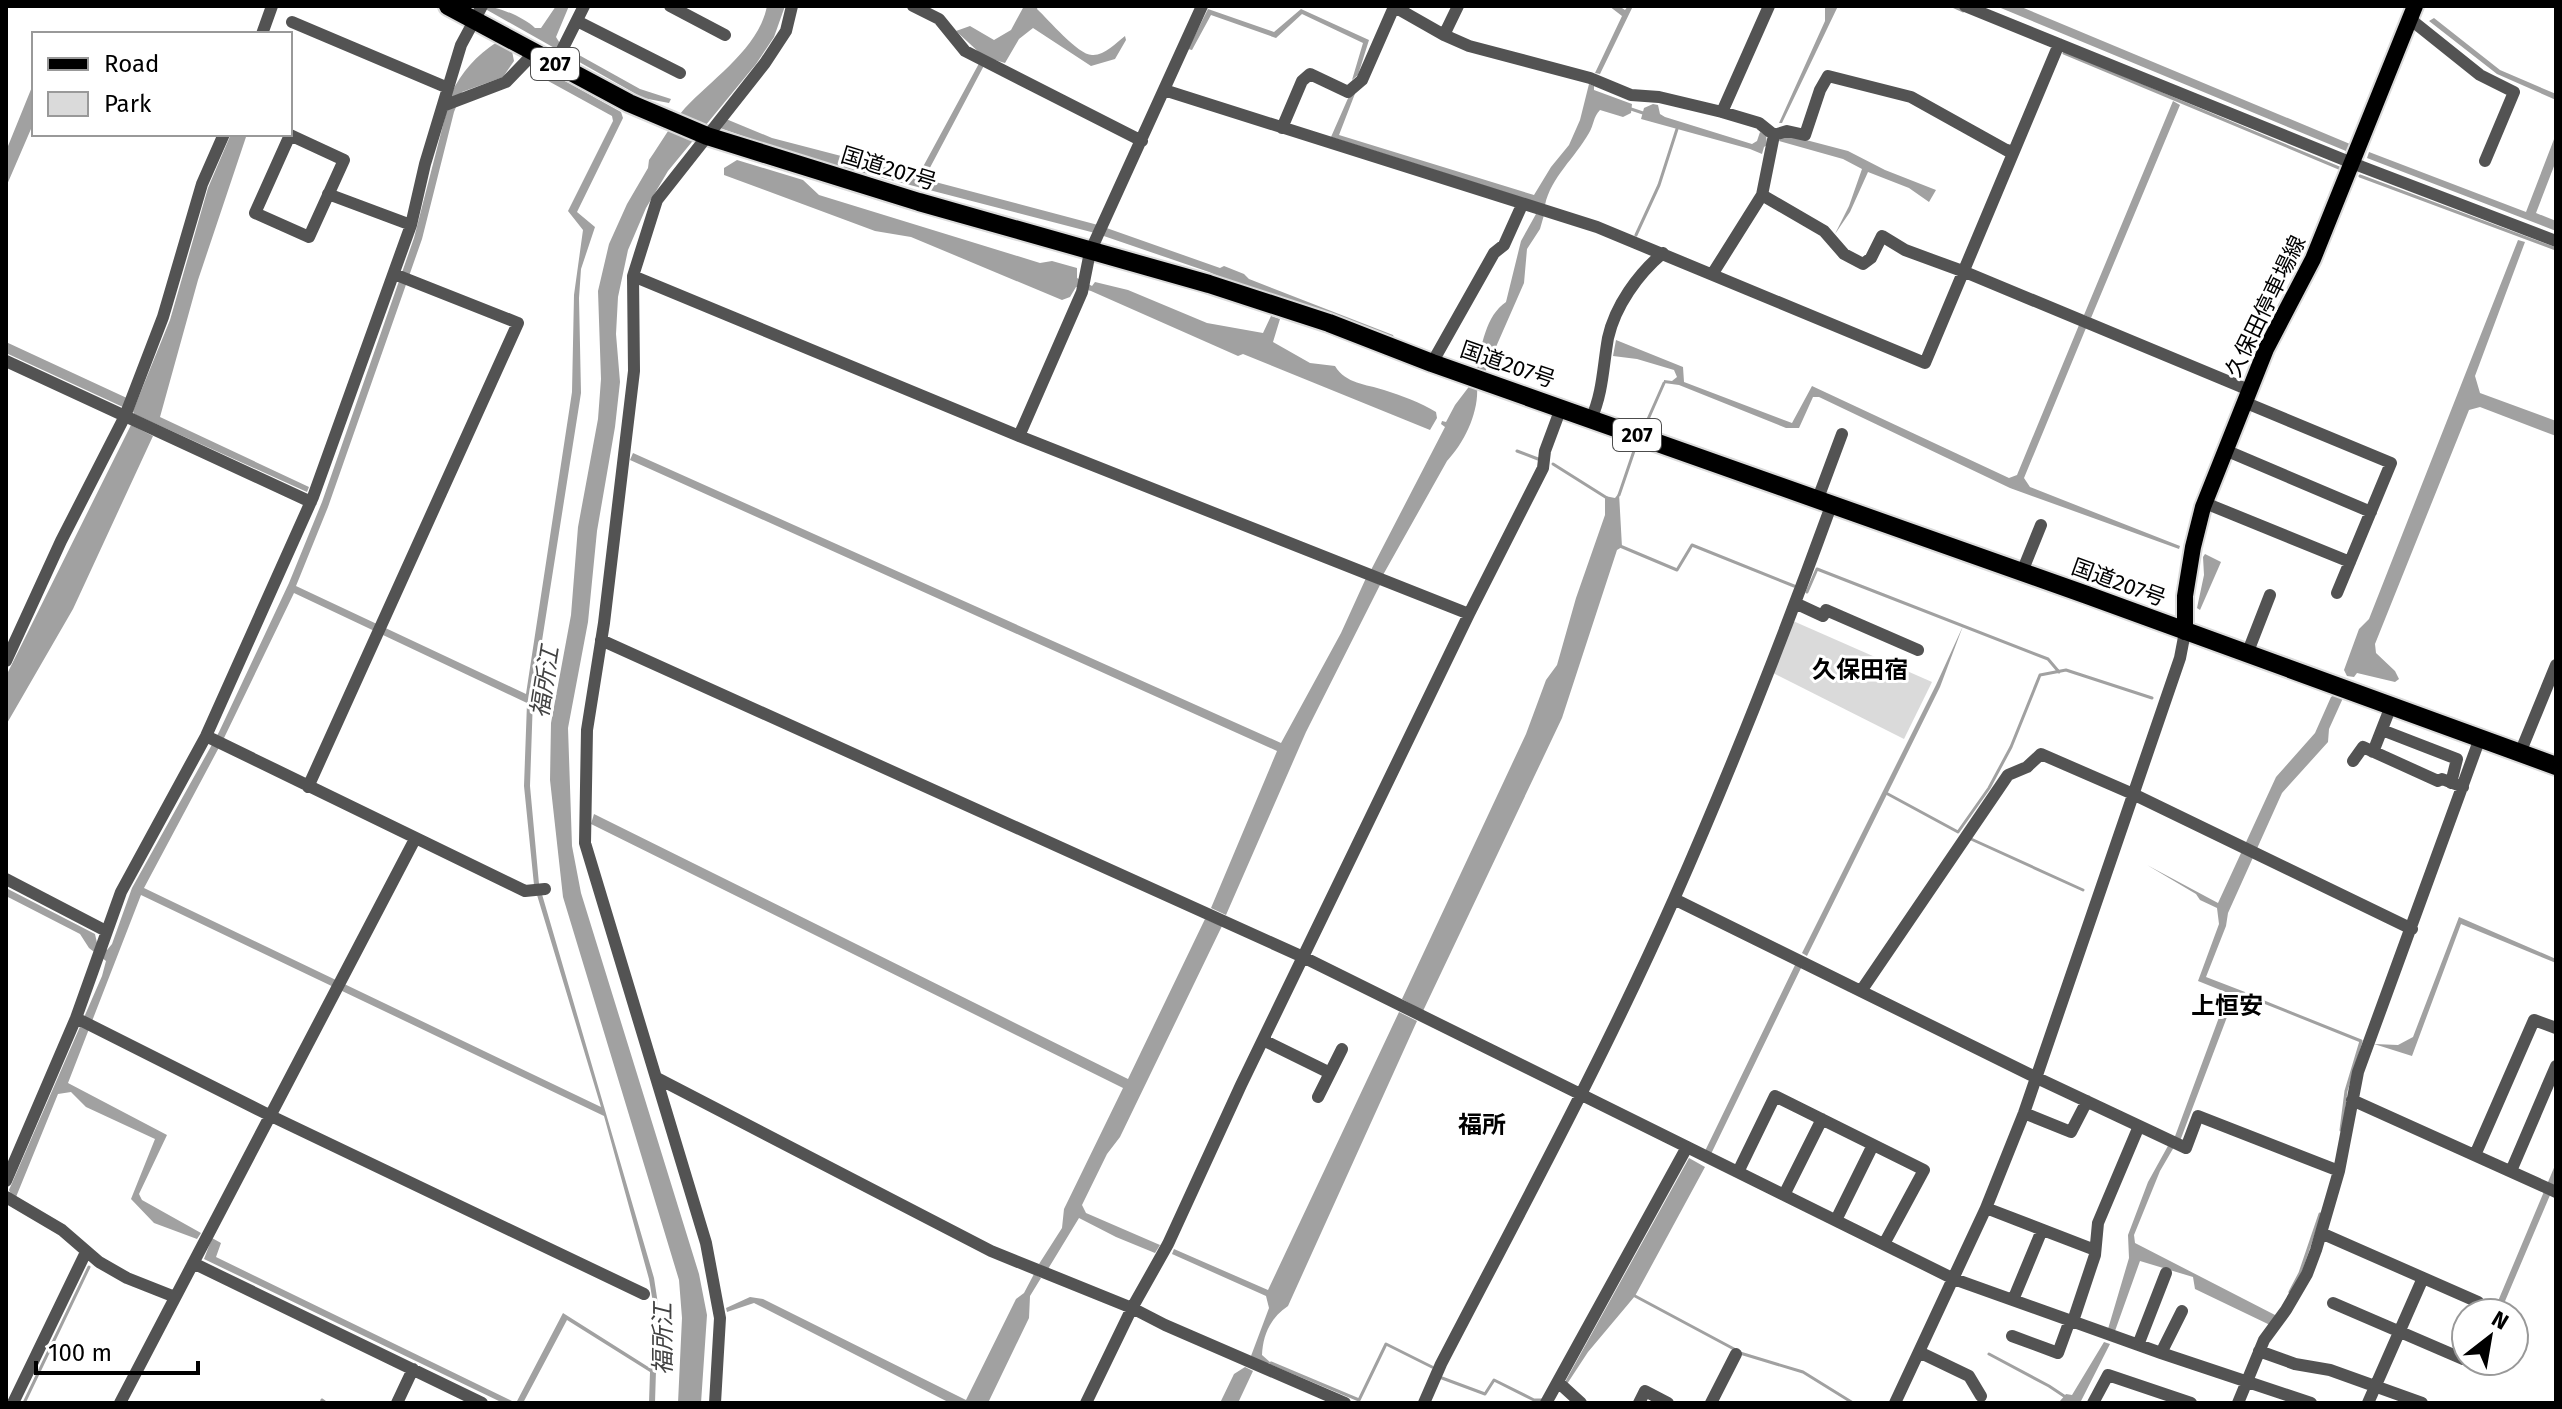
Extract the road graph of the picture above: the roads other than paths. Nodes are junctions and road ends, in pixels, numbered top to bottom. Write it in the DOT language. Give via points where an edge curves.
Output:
graph roads {
  1 [pos="272,6"];
  2 [pos="448,6"];
  3 [pos="584,6"];
  4 [pos="670,6"];
  5 [pos="792,6"];
  6 [pos="913,6"];
  7 [pos="1202,6"];
  8 [pos="1394,6"];
  9 [pos="1458,6"];
  10 [pos="1769,6"];
  11 [pos="1965,6"];
  12 [pos="478,12"];
  13 [pos="2412,12"];
  14 [pos="577,21"];
  15 [pos="292,22"];
  16 [pos="263,32"];
  17 [pos="725,35"];
  18 [pos="1444,35"];
  19 [pos="2059,44"];
  20 [pos="534,53"];
  21 [pos="561,55"];
  22 [pos="680,73"];
  23 [pos="448,88"];
  24 [pos="1164,90"];
  25 [pos="443,106"];
  26 [pos="1722,112"];
  27 [pos="1282,128"];
  28 [pos="223,136"];
  29 [pos="290,136"];
  30 [pos="292,136"];
  31 [pos="707,136"];
  32 [pos="1773,140"];
  33 [pos="1142,141"];
  34 [pos="2014,150"];
  35 [pos="2485,161"];
  36 [pos="2352,163"];
  37 [pos="328,194"];
  38 [pos="1762,195"];
  39 [pos="1534,208"];
  40 [pos="411,225"];
  41 [pos="2556,241"];
  42 [pos="1093,246"];
  43 [pos="1663,253"];
  44 [pos="1965,272"];
  45 [pos="1713,273"];
  46 [pos="394,274"];
  47 [pos="633,276"];
  48 [pos="6,361"];
  49 [pos="1432,363"];
  50 [pos="2246,396"];
  51 [pos="1561,408"];
  52 [pos="129,418"];
  53 [pos="1591,419"];
  54 [pos="1842,434"];
  55 [pos="1019,436"];
  56 [pos="2225,450"];
  57 [pos="311,502"];
  58 [pos="1824,503"];
  59 [pos="2205,503"];
  60 [pos="2371,512"];
  61 [pos="2041,525"];
  62 [pos="2350,562"];
  63 [pos="2022,572"];
  64 [pos="2337,593"];
  65 [pos="2270,595"];
  66 [pos="1795,603"];
  67 [pos="1469,614"];
  68 [pos="2185,632"];
  69 [pos="601,640"];
  70 [pos="1918,650"];
  71 [pos="2247,654"];
  72 [pos="6,661"];
  73 [pos="2556,665"];
  74 [pos="2391,706"];
  75 [pos="2382,730"];
  76 [pos="206,736"];
  77 [pos="2480,738"];
  78 [pos="2373,752"];
  79 [pos="2520,753"];
  80 [pos="2353,761"];
  81 [pos="2556,766"];
  82 [pos="2457,785"];
  83 [pos="308,787"];
  84 [pos="2133,794"];
  85 [pos="415,839"];
  86 [pos="6,879"];
  87 [pos="545,889"];
  88 [pos="1674,899"];
  89 [pos="2412,929"];
  90 [pos="104,938"];
  91 [pos="1303,957"];
  92 [pos="1861,991"];
  93 [pos="76,1018"];
  94 [pos="2556,1028"];
  95 [pos="1263,1040"];
  96 [pos="1342,1049"];
  97 [pos="2556,1066"];
  98 [pos="1330,1073"];
  99 [pos="2035,1077"];
  100 [pos="657,1078"];
  101 [pos="1580,1094"];
  102 [pos="1318,1097"];
  103 [pos="2352,1100"];
  104 [pos="2087,1101"];
  105 [pos="2024,1113"];
  106 [pos="269,1115"];
  107 [pos="1822,1119"];
  108 [pos="2139,1126"];
  109 [pos="1873,1145"];
  110 [pos="1687,1147"];
  111 [pos="2475,1155"];
  112 [pos="11,1156"];
  113 [pos="2339,1171"];
  114 [pos="2511,1171"];
  115 [pos="1738,1172"];
  116 [pos="6,1181"];
  117 [pos="2556,1192"];
  118 [pos="1784,1195"];
  119 [pos="6,1197"];
  120 [pos="1986,1208"];
  121 [pos="1836,1220"];
  122 [pos="2042,1230"];
  123 [pos="2321,1233"];
  124 [pos="1884,1244"];
  125 [pos="2095,1250"];
  126 [pos="86,1252"];
  127 [pos="193,1263"];
  128 [pos="2166,1273"];
  129 [pos="2423,1278"];
  130 [pos="1954,1279"];
  131 [pos="644,1294"];
  132 [pos="175,1297"];
  133 [pos="2467,1297"];
  134 [pos="2013,1300"];
  135 [pos="2333,1303"];
  136 [pos="1132,1308"];
  137 [pos="2182,1311"];
  138 [pos="2072,1321"];
  139 [pos="2399,1332"];
  140 [pos="2012,1336"];
  141 [pos="2138,1345"];
  142 [pos="2259,1351"];
  143 [pos="1919,1352"];
  144 [pos="2161,1353"];
  145 [pos="1736,1354"];
  146 [pos="2450,1354"];
  147 [pos="413,1369"];
  148 [pos="1558,1382"];
  149 [pos="2246,1382"];
  150 [pos="2375,1387"];
  151 [pos="1981,1396"];
  152 [pos="13,1403"];
  153 [pos="120,1403"];
  154 [pos="397,1403"];
  155 [pos="482,1403"];
  156 [pos="715,1403"];
  157 [pos="1086,1403"];
  158 [pos="1345,1403"];
  159 [pos="1424,1403"];
  160 [pos="1546,1403"];
  161 [pos="1581,1403"];
  162 [pos="1639,1403"];
  163 [pos="1668,1403"];
  164 [pos="1711,1403"];
  165 [pos="1895,1403"];
  166 [pos="2093,1403"];
  167 [pos="2191,1403"];
  168 [pos="2238,1403"];
  169 [pos="2311,1403"];
  170 [pos="2368,1403"];
  171 [pos="2422,1403"];
  1 -- 16 [label="street"];
  2 -- 12 [label="highway, 国道207号 / 207"];
  3 -- 14 [label="street"];
  4 -- 17 [label="street"];
  5 -- 31 [label="street" via="786,31"];
  6 -- 33 [label="street" via="939,19 965,51"];
  7 -- 24 [label="street"];
  8 -- 18 [label="street"];
  8 -- 27 [label="street" via="1362,80 1348,92 1310,74"];
  9 -- 18 [label="street"];
  10 -- 26 [label="street"];
  11 -- 19 [label="street"];
  12 -- 20 [label="highway, 国道207号 / 207"];
  12 -- 23 [label="street"];
  13 -- 35 [label="street" via="2480,75 2514,92"];
  13 -- 36 [label="main road, 久保田停車場線"];
  14 -- 21 [label="street"];
  14 -- 22 [label="street"];
  15 -- 23 [label="street"];
  18 -- 26 [label="street" via="1631,95"];
  19 -- 34 [label="street"];
  19 -- 36 [label="street"];
  20 -- 21 [label="highway, 国道207号 / 207"];
  20 -- 25 [label="street" via="506,82"];
  21 -- 31 [label="highway, 国道207号 / 207" via="663,119"];
  23 -- 25 [label="street"];
  24 -- 27 [label="street"];
  24 -- 33 [label="street"];
  25 -- 40 [label="street"];
  26 -- 32 [label="street" via="1759,123"];
  27 -- 39 [label="street"];
  28 -- 52 [label="street" via="202,184"];
  29 -- 37 [label="street" via="255,213 309,237"];
  30 -- 37 [label="street" via="344,160"];
  31 -- 42 [label="highway, 国道207号 / 207"];
  31 -- 47 [label="street" via="657,200"];
  32 -- 34 [label="street" via="1787,131 1805,135 1828,76 1911,97"];
  32 -- 38 [label="street"];
  33 -- 42 [label="street"];
  34 -- 44 [label="street"];
  36 -- 41 [label="street"];
  36 -- 50 [label="main road, 久保田停車場線" via="2313,259"];
  37 -- 40 [label="street"];
  38 -- 44 [label="street" via="1824,231 1844,254 1863,264 1882,236"];
  38 -- 45 [label="street"];
  39 -- 43 [label="street"];
  39 -- 49 [label="street" via="1494,253"];
  40 -- 46 [label="street"];
  42 -- 49 [label="highway, 国道207号 / 207" via="1329,323"];
  42 -- 55 [label="street" via="1084,285"];
  43 -- 45 [label="street"];
  43 -- 53 [label="street" via="1623,301 1609,335 1600,400"];
  44 -- 45 [label="street" via="1925,363"];
  44 -- 50 [label="street"];
  46 -- 57 [label="street"];
  46 -- 83 [label="street" via="518,323"];
  47 -- 55 [label="street"];
  47 -- 69 [label="street" via="634,371"];
  48 -- 52 [label="street"];
  49 -- 51 [label="highway, 国道207号 / 207"];
  50 -- 56 [label="main road, 久保田停車場線"];
  50 -- 60 [label="street" via="2391,463"];
  51 -- 53 [label="highway, 国道207号 / 207"];
  51 -- 67 [label="street" via="1543,468"];
  52 -- 57 [label="street"];
  52 -- 72 [label="street" via="61,541"];
  53 -- 58 [label="highway, 国道207号 / 207"];
  54 -- 58 [label="street"];
  55 -- 67 [label="street"];
  56 -- 59 [label="main road, 久保田停車場線"];
  56 -- 60 [label="street"];
  57 -- 76 [label="street"];
  58 -- 63 [label="highway, 国道207号 / 207"];
  58 -- 66 [label="street"];
  59 -- 62 [label="street"];
  59 -- 68 [label="main road, 久保田停車場線" via="2185,596"];
  60 -- 62 [label="street"];
  61 -- 63 [label="street"];
  62 -- 64 [label="street"];
  63 -- 68 [label="highway, 国道207号 / 207"];
  65 -- 71 [label="street"];
  66 -- 70 [label="street" via="1823,616 1826,610"];
  66 -- 88 [label="street"];
  67 -- 91 [label="street"];
  68 -- 71 [label="highway, 国道207号 / 207"];
  68 -- 84 [label="street"];
  69 -- 91 [label="street"];
  69 -- 100 [label="street" via="587,730 585,843"];
  71 -- 74 [label="highway, 国道207号 / 207"];
  73 -- 79 [label="street"];
  74 -- 75 [label="street"];
  74 -- 77 [label="highway, 国道207号 / 207"];
  75 -- 78 [label="street"];
  75 -- 82 [label="street" via="2457,759"];
  76 -- 83 [label="street"];
  76 -- 90 [label="street" via="121,892"];
  77 -- 79 [label="highway, 国道207号 / 207"];
  77 -- 82 [label="street"];
  78 -- 80 [label="street" via="2363,747"];
  78 -- 82 [label="street"];
  79 -- 81 [label="highway, 国道207号 / 207"];
  82 -- 89 [label="street"];
  83 -- 85 [label="street"];
  84 -- 89 [label="street"];
  84 -- 92 [label="street" via="2041,754 2008,775"];
  84 -- 99 [label="street"];
  85 -- 87 [label="street" via="525,891"];
  85 -- 106 [label="street"];
  86 -- 90 [label="street"];
  88 -- 92 [label="street"];
  88 -- 101 [label="street"];
  89 -- 103 [label="street" via="2366,1048"];
  90 -- 93 [label="street"];
  91 -- 95 [label="street"];
  91 -- 101 [label="street"];
  92 -- 99 [label="street"];
  93 -- 106 [label="street"];
  93 -- 112 [label="street"];
  94 -- 111 [label="street" via="2534,1020"];
  95 -- 98 [label="street"];
  95 -- 136 [label="street" via="1168,1244"];
  96 -- 98 [label="street"];
  97 -- 114 [label="street"];
  98 -- 102 [label="street"];
  99 -- 104 [label="street"];
  99 -- 105 [label="street"];
  100 -- 136 [label="street" via="991,1251"];
  100 -- 156 [label="street" via="706,1243 720,1318"];
  101 -- 110 [label="street"];
  101 -- 159 [label="street"];
  103 -- 111 [label="street"];
  103 -- 113 [label="street"];
  104 -- 105 [label="street" via="2071,1132"];
  104 -- 108 [label="street"];
  105 -- 120 [label="street"];
  106 -- 127 [label="street"];
  106 -- 131 [label="street"];
  107 -- 109 [label="street"];
  107 -- 115 [label="street" via="1775,1096"];
  107 -- 118 [label="street"];
  108 -- 113 [label="street" via="2186,1148 2198,1116"];
  108 -- 125 [label="street" via="2098,1223"];
  109 -- 121 [label="street"];
  109 -- 124 [label="street" via="1924,1170"];
  110 -- 115 [label="street"];
  110 -- 148 [label="street"];
  111 -- 114 [label="street"];
  112 -- 116 [label="street"];
  113 -- 123 [label="street"];
  114 -- 117 [label="street"];
  115 -- 118 [label="street"];
  118 -- 121 [label="street"];
  119 -- 126 [label="street" via="62,1230"];
  120 -- 122 [label="street"];
  120 -- 130 [label="street"];
  121 -- 124 [label="street"];
  122 -- 125 [label="street"];
  122 -- 134 [label="street"];
  123 -- 129 [label="street"];
  123 -- 142 [label="street" via="2307,1274"];
  124 -- 130 [label="street"];
  125 -- 138 [label="street"];
  126 -- 132 [label="street" via="127,1278"];
  126 -- 152 [label="street"];
  127 -- 132 [label="street"];
  127 -- 147 [label="street"];
  128 -- 141 [label="street"];
  129 -- 133 [label="street"];
  129 -- 139 [label="street"];
  130 -- 134 [label="street"];
  130 -- 143 [label="street"];
  132 -- 153 [label="street"];
  134 -- 138 [label="street"];
  135 -- 139 [label="street"];
  136 -- 157 [label="street"];
  136 -- 158 [label="street"];
  137 -- 144 [label="street"];
  138 -- 140 [label="street" via="2058,1353"];
  138 -- 141 [label="street"];
  139 -- 146 [label="street"];
  139 -- 150 [label="street"];
  141 -- 144 [label="street"];
  142 -- 149 [label="street"];
  142 -- 150 [label="street"];
  143 -- 151 [label="street" via="1969,1376"];
  143 -- 165 [label="street"];
  144 -- 149 [label="street"];
  145 -- 164 [label="street"];
  147 -- 154 [label="street"];
  147 -- 155 [label="street"];
  148 -- 160 [label="street"];
  148 -- 161 [label="street"];
  149 -- 168 [label="street"];
  149 -- 169 [label="street"];
  150 -- 170 [label="street"];
  150 -- 171 [label="street"];
  162 -- 163 [label="street" via="1645,1391"];
  166 -- 167 [label="street" via="2108,1375"];
}
